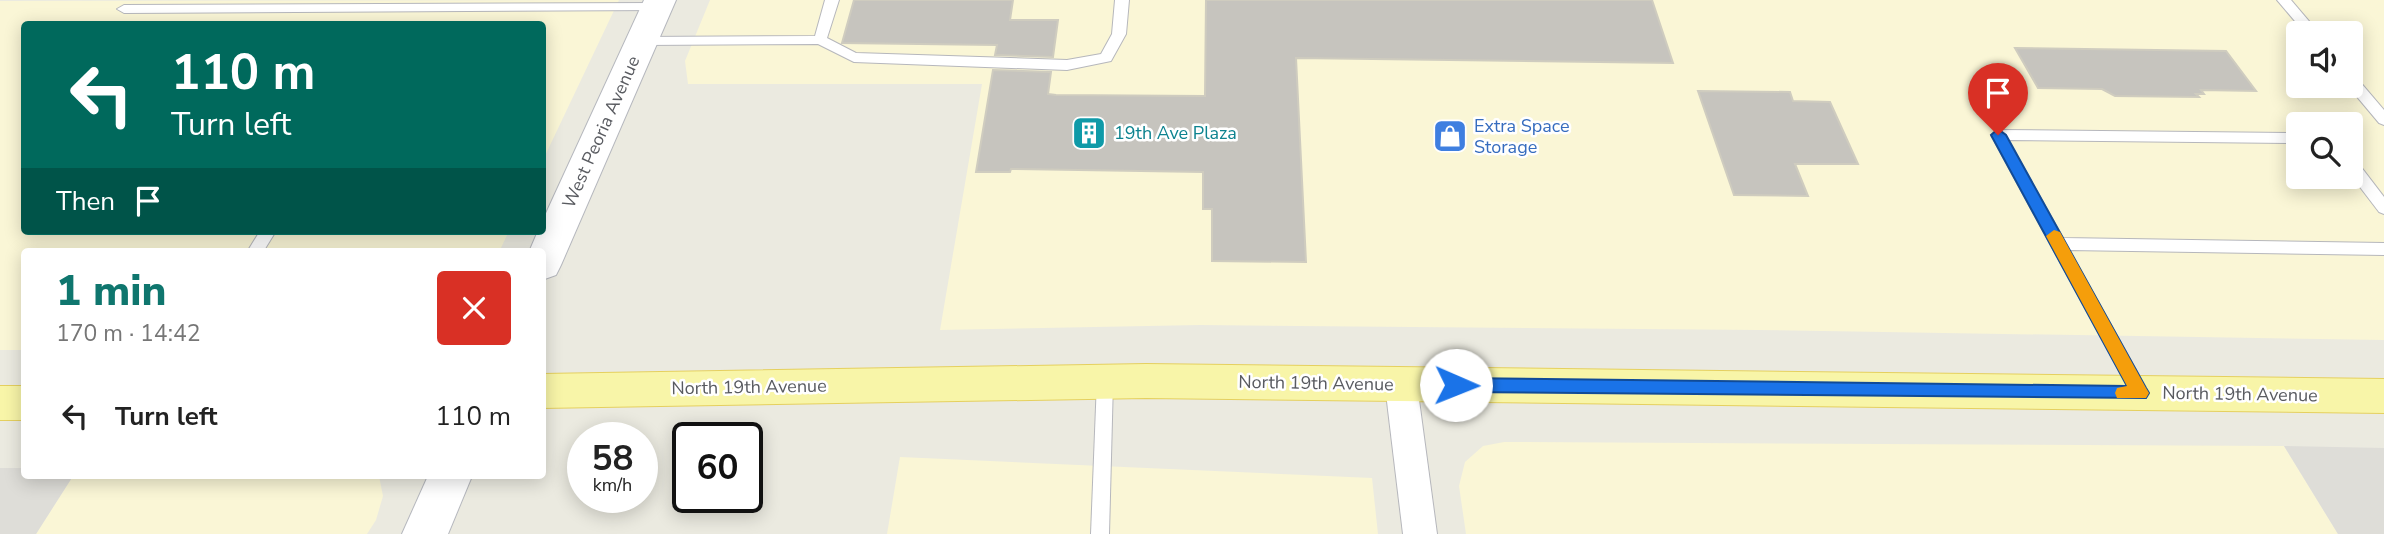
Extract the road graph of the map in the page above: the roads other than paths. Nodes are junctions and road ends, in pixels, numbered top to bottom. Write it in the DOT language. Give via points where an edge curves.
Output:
graph roads {
  1 [pos="832,0"];
  2 [pos="1122,0"];
  3 [pos="2284,0"];
  4 [pos="450,3"];
  5 [pos="659,3"];
  6 [pos="124,9"];
  7 [pos="2302,21"];
  8 [pos="820,40"];
  9 [pos="642,41"];
  10 [pos="2363,95"];
  11 [pos="2384,120"];
  12 [pos="2286,138"];
  13 [pos="2363,180"];
  14 [pos="2384,208"];
  15 [pos="2058,244"];
  16 [pos="2384,249"];
  17 [pos="546,256"];
  18 [pos="1105,381"];
  19 [pos="1401,385"];
  20 [pos="546,391"];
  21 [pos="2140,393"];
  22 [pos="2384,396"];
  23 [pos="21,403"];
  24 [pos="0,404"];
  25 [pos="449,479"];
  26 [pos="425,534"];
  27 [pos="1100,534"];
  28 [pos="1420,534"];
  1 -- 8 [label="lane"];
  2 -- 8 [label="lane" via="1119,34 1106,58 1068,65 854,57"];
  3 -- 7 [label="lane"];
  4 -- 5 [label="lane"];
  4 -- 6 [label="lane"];
  5 -- 9 [label="main road, West Peoria Avenue"];
  8 -- 9 [label="lane"];
  9 -- 17 [label="main road, West Peoria Avenue"];
  10 -- 11 [label="lane"];
  12 -- 15 [label="lane" via="1998,135"];
  13 -- 14 [label="lane"];
  15 -- 16 [label="lane"];
  15 -- 21 [label="lane"];
  18 -- 19 [label="main road, North 19th Avenue"];
  18 -- 20 [label="main road, North 19th Avenue"];
  18 -- 27 [label="lane"];
  19 -- 21 [label="main road, North 19th Avenue"];
  19 -- 28 [label="street"];
  21 -- 22 [label="main road, North 19th Avenue"];
  23 -- 24 [label="main road"];
  25 -- 26 [label="main road"];
}
